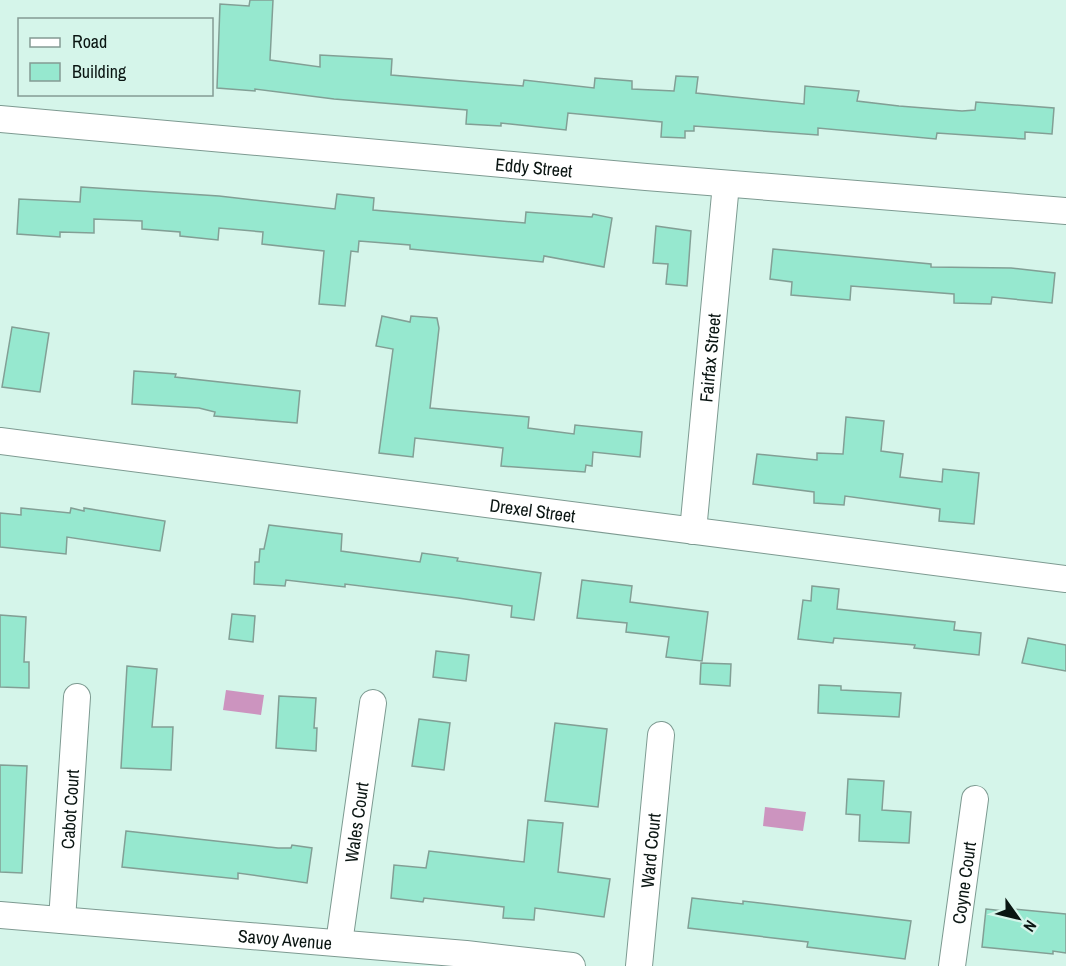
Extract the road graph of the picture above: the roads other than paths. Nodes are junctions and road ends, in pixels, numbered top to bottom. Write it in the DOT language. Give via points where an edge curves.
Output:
graph roads {
  1 [pos="0,119"];
  2 [pos="726,184"];
  3 [pos="1066,211"];
  4 [pos="0,441"];
  5 [pos="693,531"];
  6 [pos="1066,579"];
  7 [pos="77,697"];
  8 [pos="374,703"];
  9 [pos="661,735"];
  10 [pos="975,800"];
  11 [pos="0,915"];
  12 [pos="62,920"];
  13 [pos="339,943"];
  14 [pos="572,966"];
  15 [pos="639,966"];
  16 [pos="952,966"];
  1 -- 2 [label="street, Eddy Street"];
  2 -- 3 [label="street, Eddy Street"];
  2 -- 5 [label="street, Fairfax Street"];
  4 -- 5 [label="street, Drexel Street"];
  5 -- 6 [label="street, Drexel Street"];
  7 -- 12 [label="street, Cabot Court"];
  8 -- 13 [label="street, Wales Court"];
  9 -- 15 [label="street, Ward Court"];
  10 -- 16 [label="street, Coyne Court"];
  11 -- 12 [label="street, Savoy Avenue"];
  12 -- 13 [label="street, Savoy Avenue"];
  13 -- 14 [label="street, Savoy Avenue"];
}
